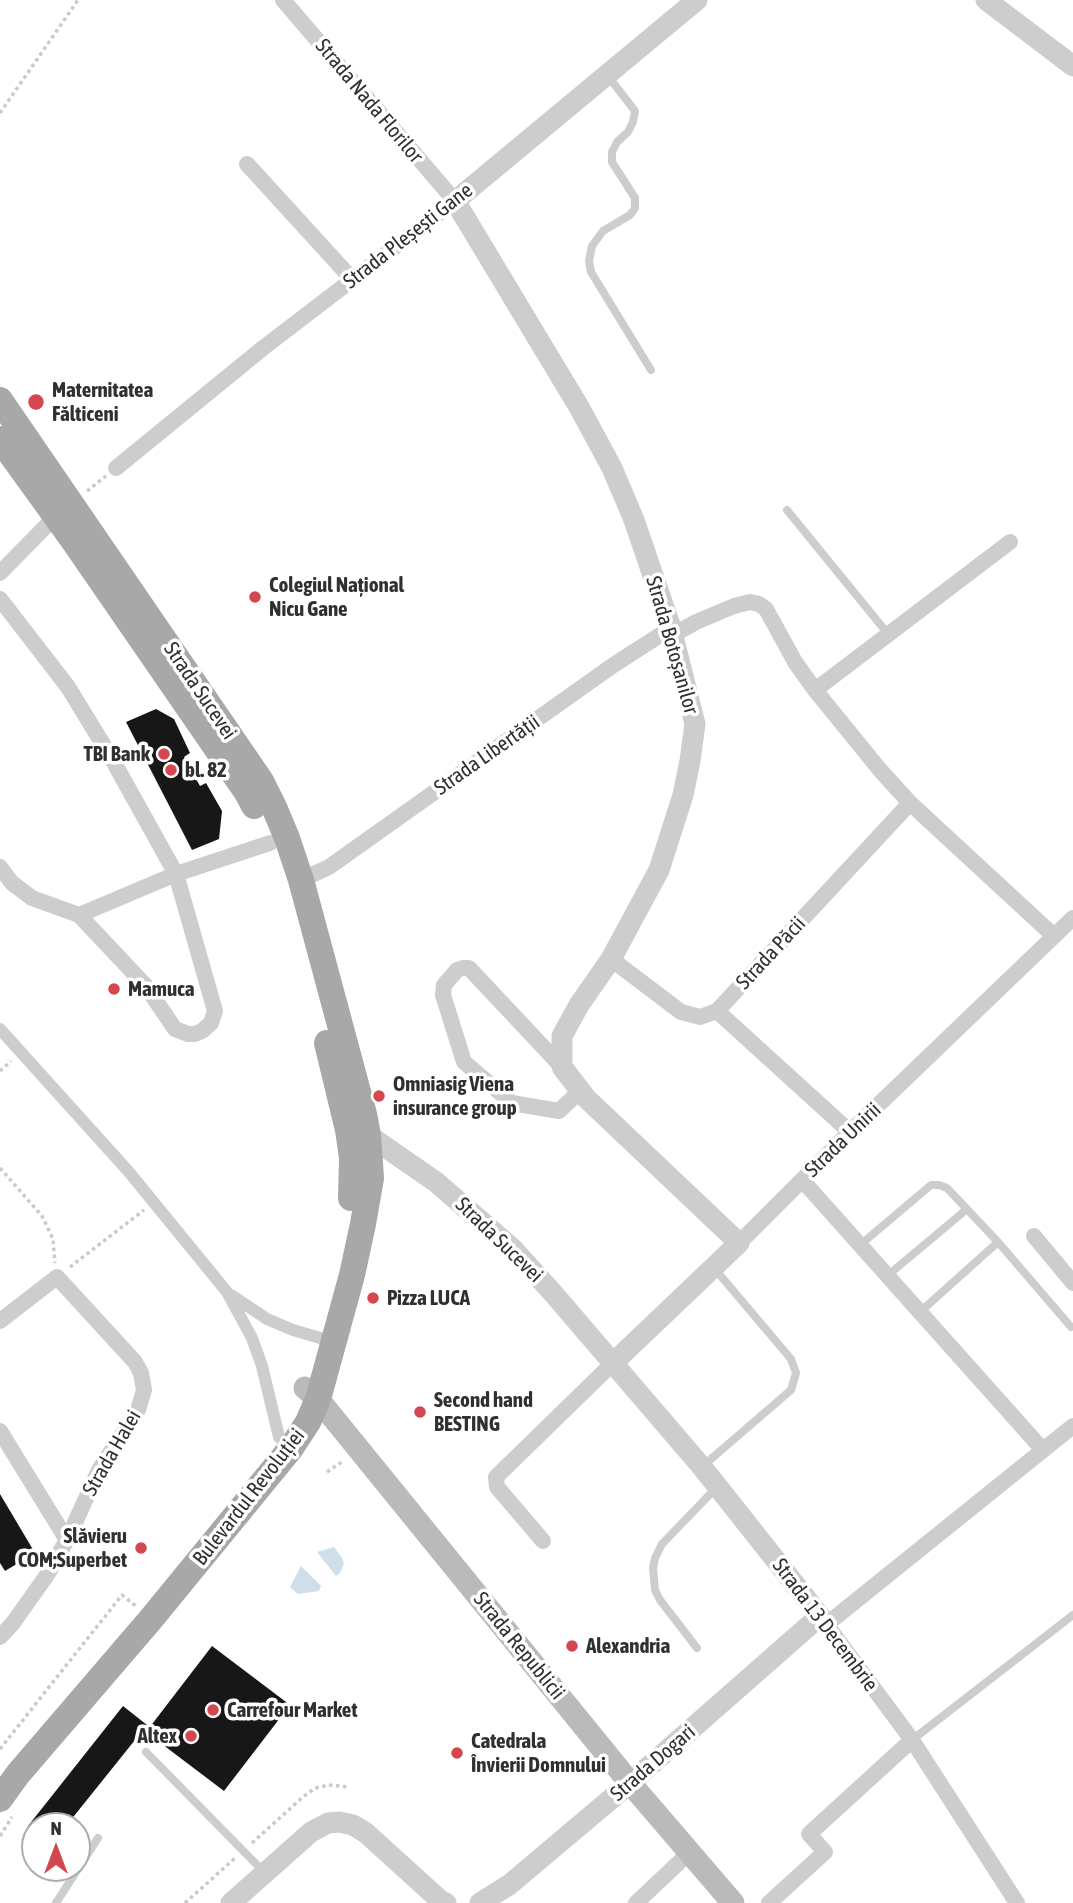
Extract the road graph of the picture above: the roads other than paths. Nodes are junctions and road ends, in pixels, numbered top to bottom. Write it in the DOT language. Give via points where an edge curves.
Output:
graph roads {
  1 [pos="283,0"];
  2 [pos="696,0"];
  3 [pos="986,0"];
  4 [pos="1073,66"];
  5 [pos="607,75"];
  6 [pos="247,164"];
  7 [pos="455,201"];
  8 [pos="352,279"];
  9 [pos="651,370"];
  10 [pos="3,421"];
  11 [pos="116,468"];
  12 [pos="64,509"];
  13 [pos="787,510"];
  14 [pos="1010,542"];
  15 [pos="0,573"];
  16 [pos="0,599"];
  17 [pos="672,632"];
  18 [pos="888,634"];
  19 [pos="815,690"];
  20 [pos="910,803"];
  21 [pos="270,843"];
  22 [pos="0,867"];
  23 [pos="176,874"];
  24 [pos="301,880"];
  25 [pos="79,915"];
  26 [pos="1073,918"];
  27 [pos="1054,936"];
  28 [pos="611,959"];
  29 [pos="717,1011"];
  30 [pos="0,1029"];
  31 [pos="562,1067"];
  32 [pos="580,1091"];
  33 [pos="850,1132"];
  34 [pos="358,1133"];
  35 [pos="802,1180"];
  36 [pos="967,1209"];
  37 [pos="1034,1236"];
  38 [pos="739,1242"];
  39 [pos="998,1242"];
  40 [pos="860,1245"];
  41 [pos="714,1268"];
  42 [pos="887,1276"];
  43 [pos="1073,1283"];
  44 [pos="227,1292"];
  45 [pos="920,1312"];
  46 [pos="0,1321"];
  47 [pos="1071,1327"];
  48 [pos="327,1340"];
  49 [pos="613,1363"];
  50 [pos="312,1394"];
  51 [pos="1073,1426"];
  52 [pos="0,1431"];
  53 [pos="285,1442"];
  54 [pos="1043,1450"];
  55 [pos="702,1467"];
  56 [pos="718,1486"];
  57 [pos="67,1540"];
  58 [pos="543,1541"];
  59 [pos="1073,1615"];
  60 [pos="823,1620"];
  61 [pos="0,1637"];
  62 [pos="697,1648"];
  63 [pos="912,1740"];
  64 [pos="146,1752"];
  65 [pos="0,1772"];
  66 [pos="630,1783"];
  67 [pos="0,1799"];
  68 [pos="98,1838"];
  69 [pos="689,1853"];
  70 [pos="265,1873"];
  71 [pos="56,1903"];
  72 [pos="231,1903"];
  73 [pos="446,1903"];
  74 [pos="480,1903"];
  75 [pos="636,1903"];
  76 [pos="733,1903"];
  77 [pos="769,1903"];
  78 [pos="1017,1903"];
  1 -- 7 [label="street, Strada Nada Florilor"];
  2 -- 5 [label="street, Strada Pleșești Gane"];
  3 -- 4 [label="street"];
  5 -- 7 [label="street, Strada Pleșești Gane"];
  5 -- 9 [label="lane" via="635,111 628,132 612,152 612,162 635,198 635,208 603,231 592,246 589,261 591,272"];
  6 -- 8 [label="street"];
  7 -- 8 [label="street, Strada Pleșești Gane"];
  7 -- 17 [label="street, Strada Botoșanilor" via="612,468"];
  8 -- 11 [label="street, Strada Pleșești Gane"];
  10 -- 12 [label="main road, Strada Sucevei"];
  12 -- 15 [label="street"];
  12 -- 21 [label="main road, Strada Sucevei" via="246,792"];
  12 -- 24 [label="main road, Strada Sucevei" via="261,781"];
  13 -- 18 [label="lane"];
  14 -- 18 [label="street"];
  16 -- 23 [label="street" via="68,687"];
  17 -- 19 [label="street" via="734,606 759,604"];
  17 -- 24 [label="street, Strada Libertății" via="612,666 329,867"];
  17 -- 28 [label="street, Strada Botoșanilor" via="695,724 690,761 659,870"];
  18 -- 19 [label="street"];
  19 -- 20 [label="street"];
  20 -- 27 [label="street"];
  20 -- 29 [label="street, Strada Păcii"];
  21 -- 23 [label="street"];
  21 -- 34 [label="main road, Strada Sucevei" via="330,1053"];
  22 -- 25 [label="street" via="12,884 32,898"];
  23 -- 25 [label="street"];
  23 -- 25 [label="street" via="215,1011 202,1031 188,1034 175,1029 145,985"];
  24 -- 34 [label="main road, Strada Sucevei" via="347,1049"];
  26 -- 27 [label="street, Strada Unirii"];
  27 -- 33 [label="street, Strada Unirii"];
  28 -- 29 [label="street" via="681,1012 700,1017"];
  28 -- 31 [label="street, Strada Botoșanilor" via="562,1036"];
  29 -- 33 [label="street"];
  30 -- 44 [label="street" via="155,1202"];
  31 -- 32 [label="street"];
  31 -- 32 [label="street" via="469,968 457,970 444,985 461,1058 512,1103 559,1111"];
  32 -- 38 [label="street"];
  33 -- 35 [label="street, Strada Unirii"];
  34 -- 48 [label="main road, Bulevardul Revoluției" via="371,1178 363,1224"];
  34 -- 49 [label="street, Strada Sucevei" via="436,1182 513,1249"];
  35 -- 38 [label="street, Strada Unirii"];
  35 -- 40 [label="street"];
  36 -- 39 [label="lane"];
  36 -- 40 [label="lane" via="947,1188 931,1185"];
  36 -- 42 [label="lane"];
  37 -- 43 [label="street"];
  38 -- 41 [label="street, Strada Unirii"];
  39 -- 45 [label="lane"];
  39 -- 47 [label="lane"];
  40 -- 42 [label="street"];
  41 -- 49 [label="street, Strada Unirii"];
  41 -- 55 [label="lane" via="791,1359 796,1373 791,1390"];
  42 -- 45 [label="street"];
  44 -- 48 [label="street" via="267,1319"];
  44 -- 53 [label="street" via="252,1338"];
  45 -- 54 [label="street"];
  46 -- 57 [label="street, Strada Halei" via="57,1277 141,1373 144,1390 138,1410 99,1469"];
  48 -- 50 [label="main road, Bulevardul Revoluției"];
  49 -- 55 [label="street, Strada 13 Decembrie"];
  49 -- 58 [label="street" via="496,1478 497,1488"];
  50 -- 53 [label="main road, Bulevardul Revoluției" via="308,1422"];
  50 -- 66 [label="main road, Strada Republicii"];
  51 -- 54 [label="street"];
  52 -- 57 [label="street"];
  53 -- 65 [label="main road, Bulevardul Revoluției"];
  53 -- 67 [label="main road, Bulevardul Revoluției" via="151,1619"];
  54 -- 60 [label="street"];
  55 -- 56 [label="street, Strada 13 Decembrie"];
  56 -- 60 [label="street, Strada 13 Decembrie"];
  56 -- 62 [label="lane" via="662,1544 653,1568 660,1600"];
  57 -- 61 [label="street, Strada Halei"];
  59 -- 63 [label="lane"];
  60 -- 63 [label="street, Strada 13 Decembrie"];
  60 -- 66 [label="street, Strada Dogari"];
  63 -- 77 [label="street" via="809,1834 825,1852"];
  63 -- 78 [label="street, Strada 13 Decembrie"];
  64 -- 70 [label="lane"];
  66 -- 69 [label="main road, Strada Republicii"];
  66 -- 74 [label="street, Strada Dogari" via="509,1885"];
  68 -- 71 [label="lane"];
  69 -- 75 [label="street"];
  69 -- 76 [label="main road, Strada Republicii"];
  70 -- 72 [label="street"];
  70 -- 73 [label="street" via="310,1832 339,1822 366,1833"];
}
